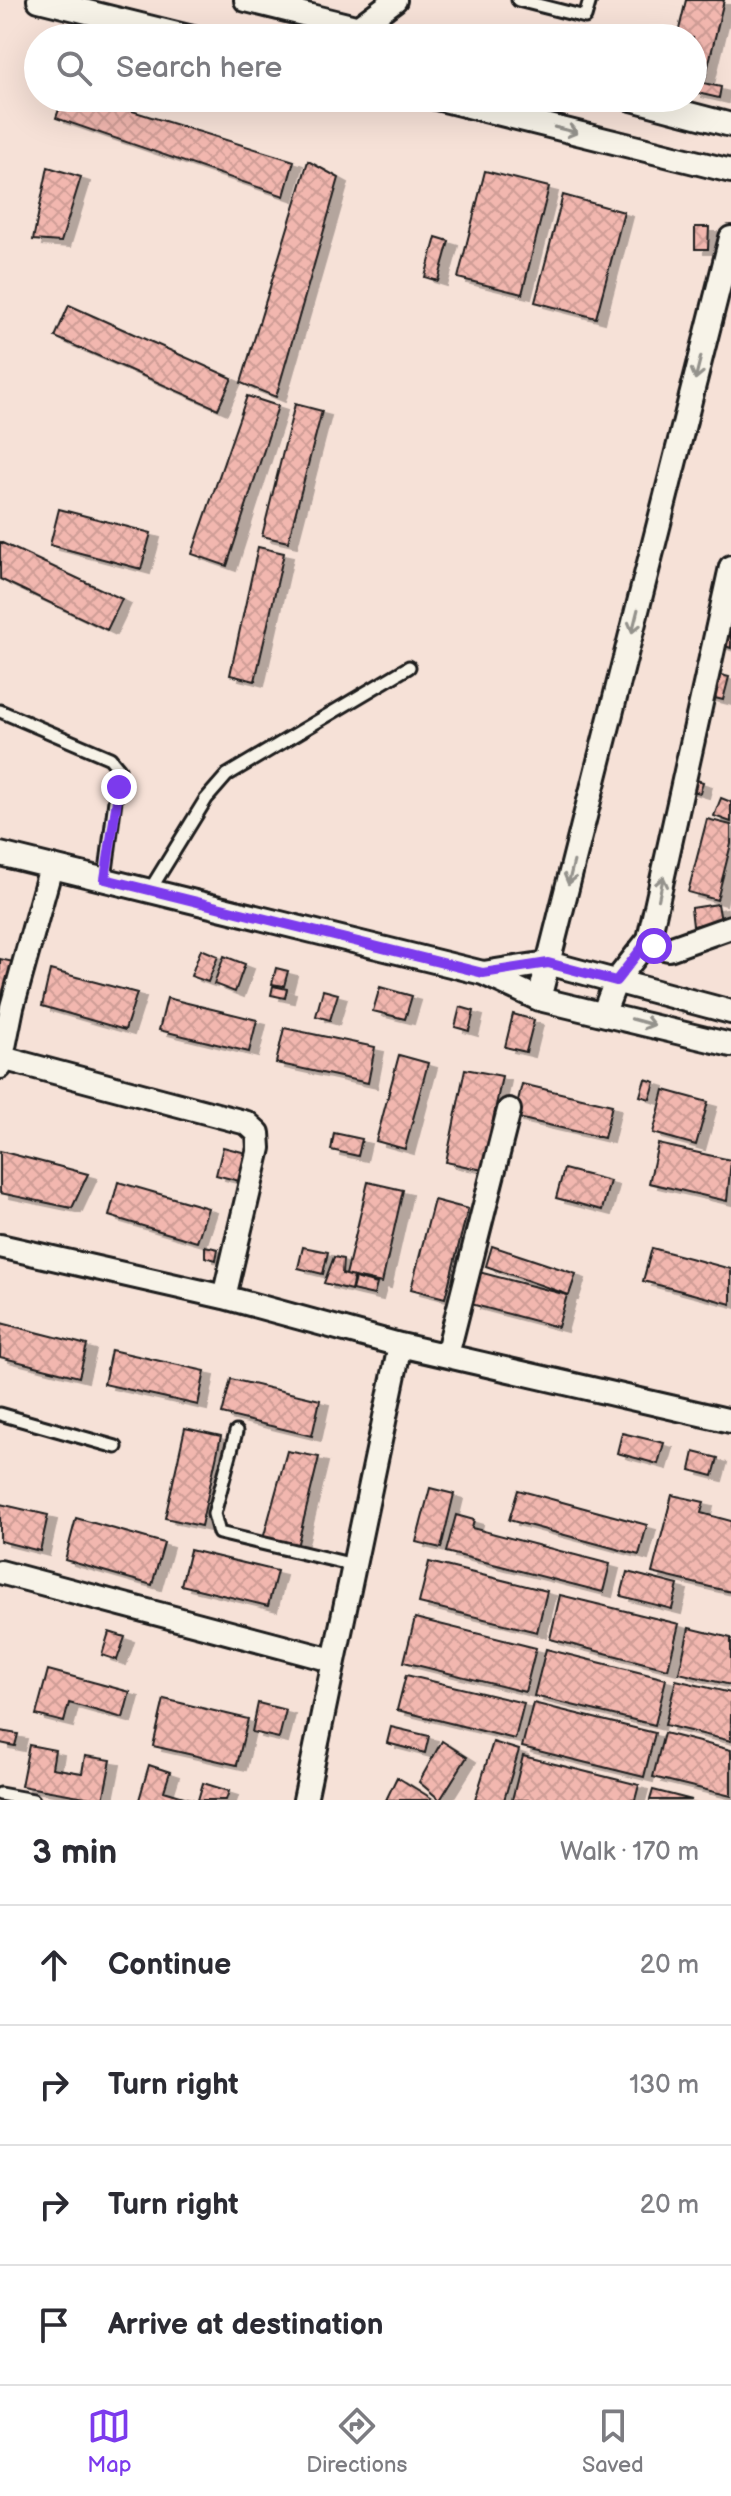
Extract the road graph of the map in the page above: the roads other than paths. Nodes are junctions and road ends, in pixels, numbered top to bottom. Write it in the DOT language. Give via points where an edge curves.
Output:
graph roads {
  1 [pos="39,0"];
  2 [pos="246,0"];
  3 [pos="395,0"];
  4 [pos="518,0"];
  5 [pos="590,0"];
  6 [pos="136,24"];
  7 [pos="346,24"];
  8 [pos="363,24"];
  9 [pos="493,112"];
  10 [pos="681,112"];
  11 [pos="731,125"];
  12 [pos="731,171"];
  13 [pos="731,238"];
  14 [pos="731,567"];
  15 [pos="409,667"];
  16 [pos="0,711"];
  17 [pos="0,854"];
  18 [pos="51,867"];
  19 [pos="105,879"];
  20 [pos="150,890"];
  21 [pos="731,927"];
  22 [pos="649,939"];
  23 [pos="548,963"];
  24 [pos="483,973"];
  25 [pos="616,981"];
  26 [pos="539,999"];
  27 [pos="604,1012"];
  28 [pos="731,1012"];
  29 [pos="731,1045"];
  30 [pos="1,1062"];
  31 [pos="509,1110"];
  32 [pos="0,1246"];
  33 [pos="224,1297"];
  34 [pos="400,1345"];
  35 [pos="447,1355"];
  36 [pos="0,1414"];
  37 [pos="731,1421"];
  38 [pos="236,1432"];
  39 [pos="116,1447"];
  40 [pos="354,1565"];
  41 [pos="0,1572"];
  42 [pos="0,1578"];
  43 [pos="332,1660"];
  44 [pos="0,1794"];
  45 [pos="33,1800"];
  46 [pos="305,1800"];
  1 -- 6 [label="street"];
  2 -- 7 [label="street"];
  3 -- 8 [label="street"];
  4 -- 5 [label="lane" via="585,17"];
  9 -- 12 [label="street, one-way"];
  10 -- 11 [label="street"];
  13 -- 23 [label="street, one-way"];
  22 -- 14 [label="street, one-way"];
  15 -- 20 [label="lane" via="227,775 206,799"];
  16 -- 19 [label="lane" via="110,758 119,769"];
  17 -- 18 [label="street"];
  18 -- 19 [label="street"];
  18 -- 30 [label="street"];
  19 -- 20 [label="street"];
  20 -- 24 [label="street"];
  21 -- 22 [label="street" via="669,949 654,946"];
  22 -- 25 [label="street"];
  23 -- 24 [label="street"];
  23 -- 25 [label="street"];
  23 -- 26 [label="street"];
  24 -- 26 [label="street"];
  25 -- 27 [label="street"];
  25 -- 28 [label="street"];
  26 -- 27 [label="street"];
  27 -- 29 [label="street, one-way"];
  30 -- 33 [label="street" via="247,1123 258,1133 259,1148"];
  31 -- 35 [label="street"];
  32 -- 33 [label="street"];
  33 -- 34 [label="street"];
  34 -- 35 [label="street"];
  34 -- 40 [label="street"];
  35 -- 37 [label="street"];
  36 -- 39 [label="lane"];
  38 -- 40 [label="lane" via="214,1514 219,1533"];
  40 -- 43 [label="street"];
  41 -- 42 [label="street"];
  41 -- 43 [label="street"];
  43 -- 46 [label="street"];
  44 -- 45 [label="lane"];
}
